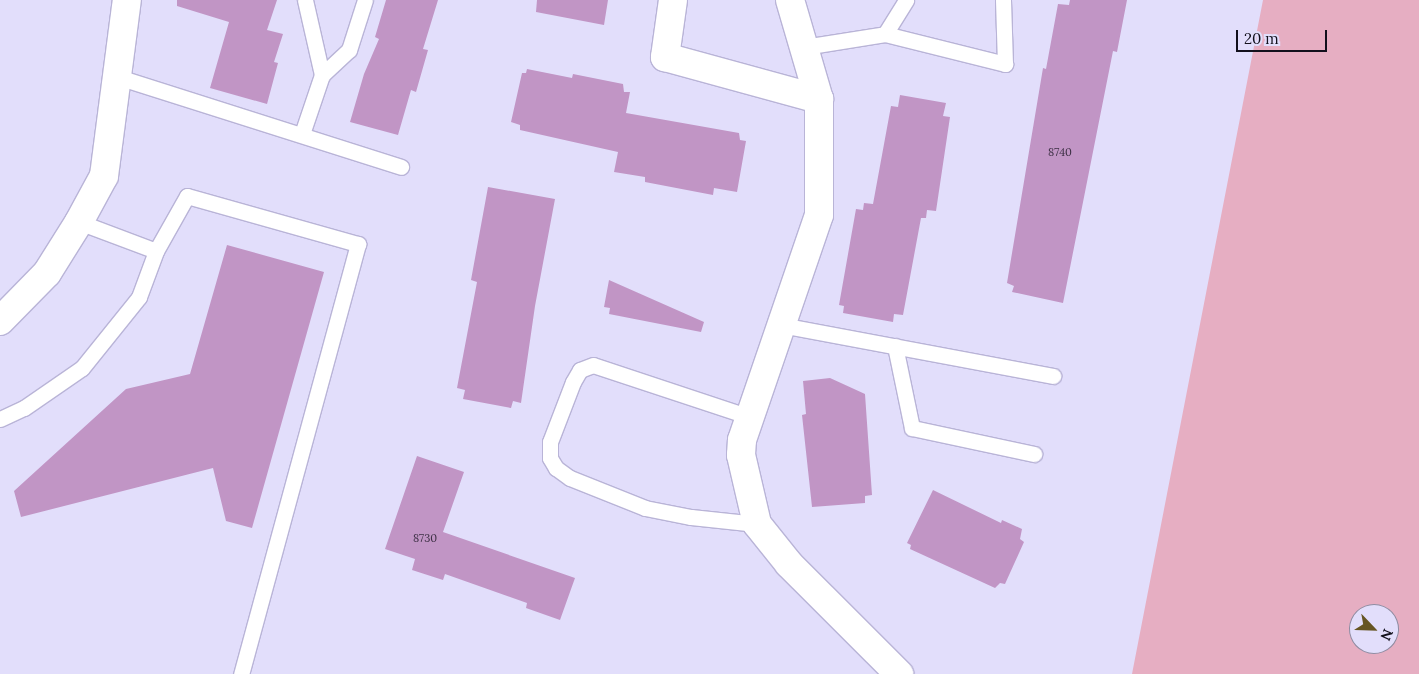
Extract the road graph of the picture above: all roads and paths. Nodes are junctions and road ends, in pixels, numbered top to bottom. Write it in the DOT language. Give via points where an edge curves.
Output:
graph roads {
  1 [pos="127,0"];
  2 [pos="305,0"];
  3 [pos="365,0"];
  4 [pos="673,0"];
  5 [pos="790,0"];
  6 [pos="906,0"];
  7 [pos="1003,0"];
  8 [pos="884,34"];
  9 [pos="804,47"];
  10 [pos="322,75"];
  11 [pos="118,77"];
  12 [pos="819,99"];
  13 [pos="302,134"];
  14 [pos="401,167"];
  15 [pos="79,222"];
  16 [pos="156,252"];
  17 [pos="0,320"];
  18 [pos="781,325"];
  19 [pos="895,346"];
  20 [pos="1052,376"];
  21 [pos="750,418"];
  22 [pos="0,419"];
  23 [pos="1034,454"];
  24 [pos="757,524"];
  25 [pos="241,674"];
  26 [pos="899,674"];
  1 -- 11 [label="street"];
  2 -- 10 [label="lane"];
  3 -- 10 [label="lane" via="349,50"];
  4 -- 12 [label="street" via="665,57"];
  5 -- 9 [label="street"];
  6 -- 8 [label="lane"];
  7 -- 8 [label="lane" via="1005,64"];
  8 -- 9 [label="lane"];
  9 -- 12 [label="street"];
  10 -- 13 [label="lane"];
  11 -- 13 [label="lane"];
  11 -- 15 [label="street" via="104,176"];
  12 -- 18 [label="street" via="819,215"];
  13 -- 14 [label="lane"];
  15 -- 16 [label="lane"];
  15 -- 17 [label="street" via="47,273"];
  16 -- 22 [label="lane" via="139,297 82,368 24,408"];
  16 -- 25 [label="lane" via="187,196 358,244"];
  18 -- 19 [label="lane"];
  18 -- 21 [label="street"];
  19 -- 20 [label="lane"];
  19 -- 23 [label="lane" via="912,428"];
  21 -- 24 [label="street" via="742,440 741,455"];
  21 -- 24 [label="lane" via="593,365 580,370 573,382 550,442 550,458 556,468 570,478 645,508"];
  24 -- 26 [label="street" via="789,564"];
}
